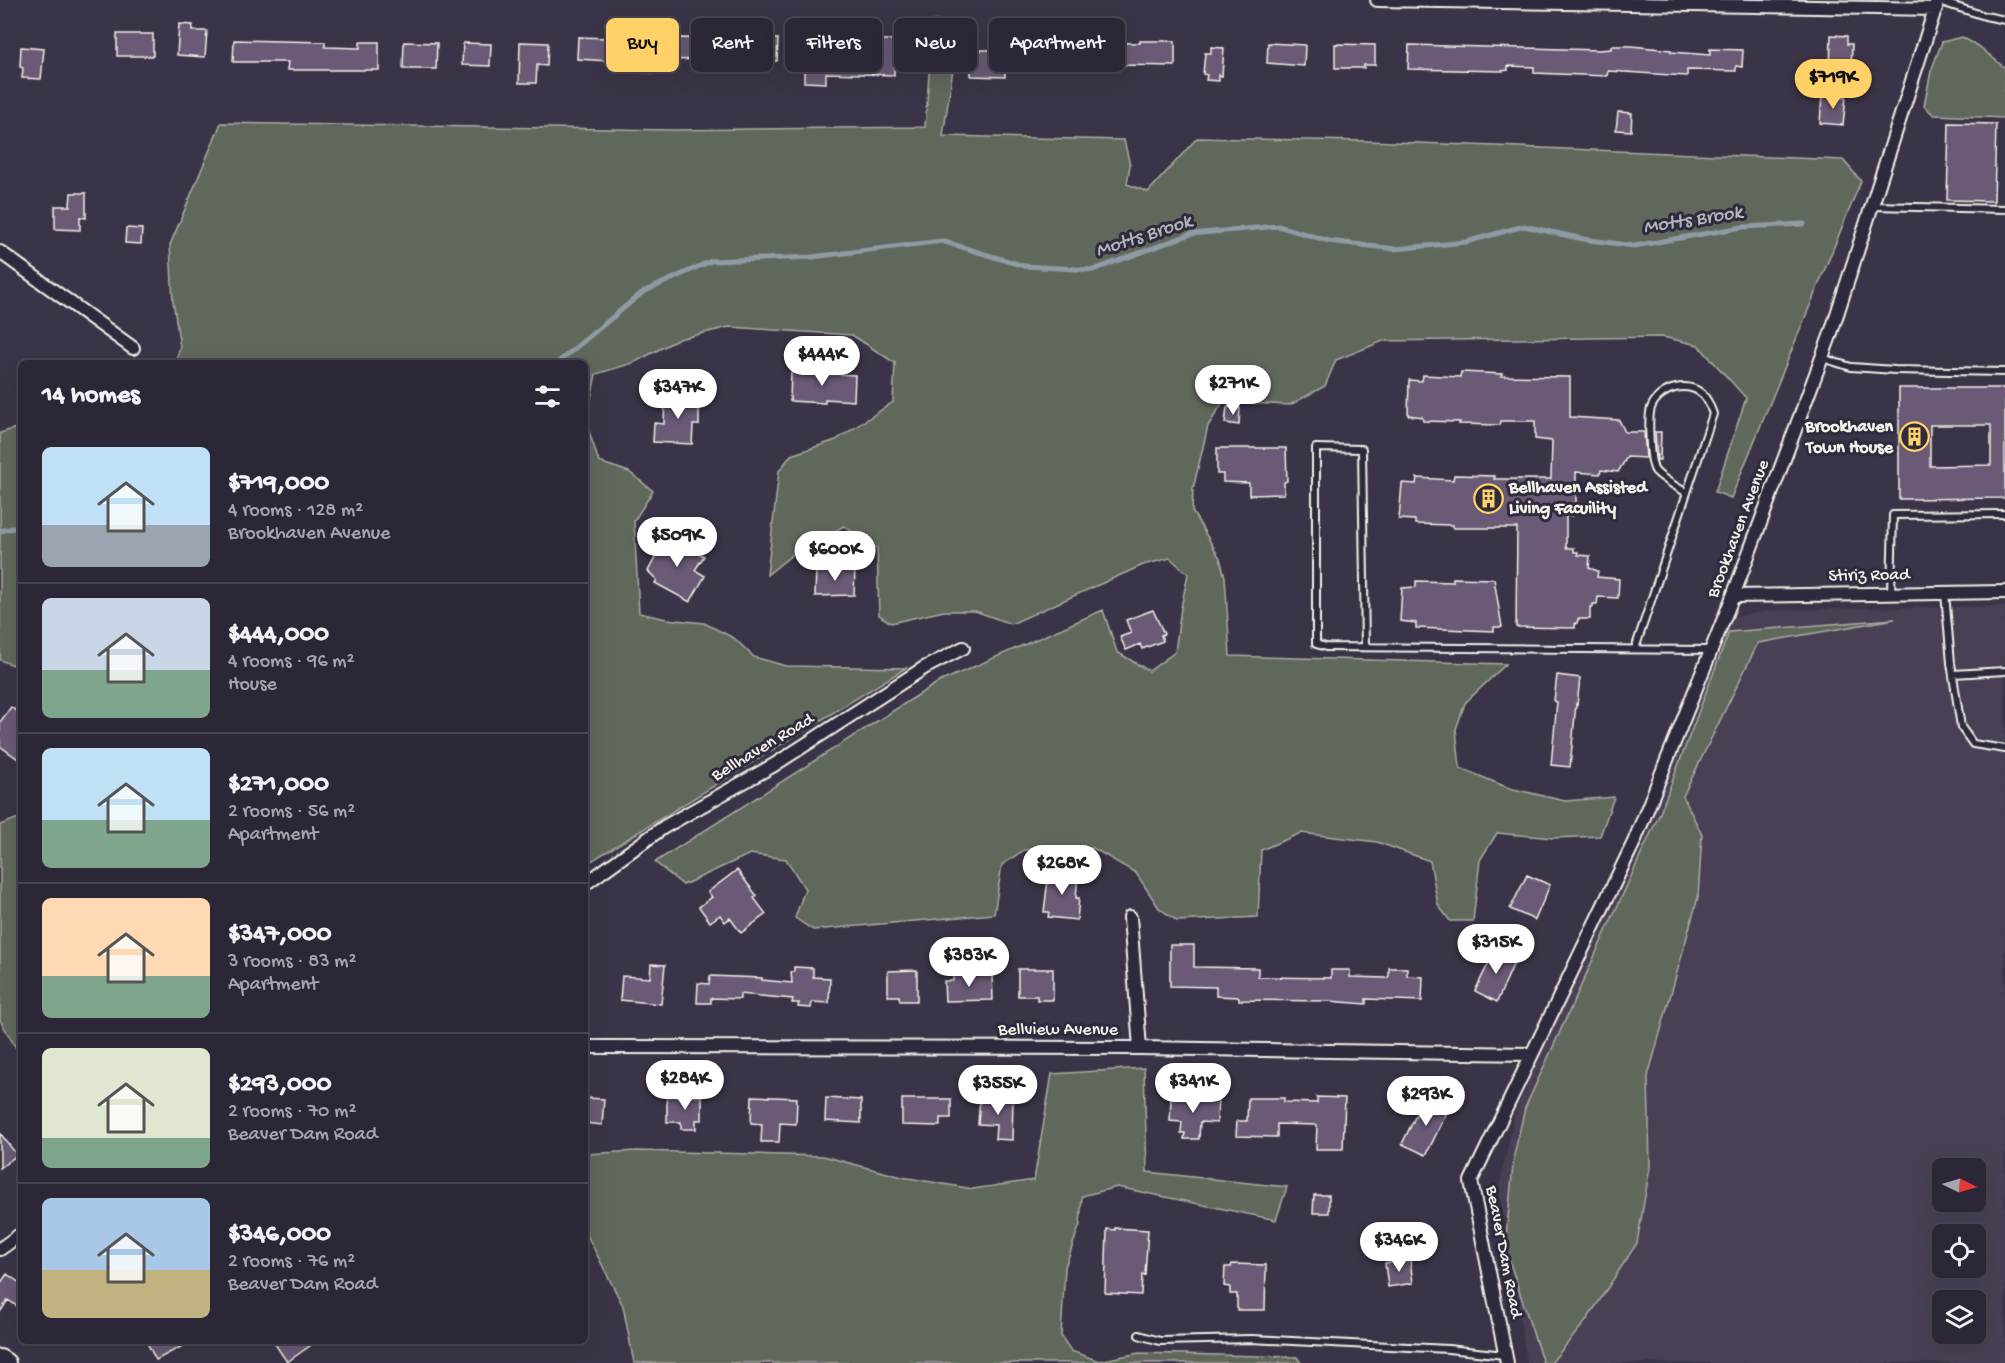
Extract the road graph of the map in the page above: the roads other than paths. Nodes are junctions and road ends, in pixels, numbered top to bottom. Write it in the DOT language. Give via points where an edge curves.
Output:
graph roads {
  1 [pos="1377,0"];
  2 [pos="1938,3"];
  3 [pos="2005,20"];
  4 [pos="1872,206"];
  5 [pos="2005,209"];
  6 [pos="0,252"];
  7 [pos="133,348"];
  8 [pos="1822,358"];
  9 [pos="2005,372"];
  10 [pos="1687,493"];
  11 [pos="2005,514"];
  12 [pos="2005,592"];
  13 [pos="1945,593"];
  14 [pos="1891,594"];
  15 [pos="1733,596"];
  16 [pos="1365,647"];
  17 [pos="963,648"];
  18 [pos="1635,649"];
  19 [pos="1712,650"];
  20 [pos="2005,671"];
  21 [pos="1953,674"];
  22 [pos="2005,749"];
  23 [pos="588,882"];
  24 [pos="1130,917"];
  25 [pos="588,1047"];
  26 [pos="1140,1048"];
  27 [pos="1531,1054"];
  28 [pos="18,1236"];
  29 [pos="0,1249"];
  30 [pos="1139,1335"];
  31 [pos="0,1359"];
  32 [pos="1506,1359"];
  33 [pos="6,1363"];
  1 -- 2 [label="street"];
  2 -- 3 [label="lane"];
  2 -- 4 [label="street, Brookhaven Avenue"];
  4 -- 5 [label="lane"];
  4 -- 8 [label="street, Brookhaven Avenue"];
  6 -- 7 [label="street"];
  8 -- 9 [label="lane" via="1851,367"];
  8 -- 15 [label="street, Brookhaven Avenue"];
  10 -- 10 [label="lane" via="1713,414 1706,398 1695,389 1681,386 1664,392 1651,408 1650,459 1654,471"];
  10 -- 18 [label="lane"];
  11 -- 14 [label="lane" via="1893,515"];
  12 -- 13 [label="street, Stiriz Road"];
  13 -- 14 [label="street, Stiriz Road"];
  13 -- 21 [label="lane"];
  14 -- 15 [label="street, Stiriz Road"];
  15 -- 19 [label="street, Brookhaven Avenue"];
  16 -- 16 [label="lane" via="1316,644 1316,448 1362,449"];
  16 -- 18 [label="lane"];
  17 -- 23 [label="street, Bellhaven Road" via="924,668 774,765 664,827"];
  18 -- 19 [label="lane"];
  19 -- 27 [label="street, Brookhaven Avenue" via="1634,842"];
  20 -- 21 [label="lane"];
  21 -- 22 [label="lane" via="1961,727 1972,744"];
  24 -- 26 [label="street"];
  25 -- 26 [label="street, Bellview Avenue"];
  26 -- 27 [label="street, Bellview Avenue"];
  27 -- 32 [label="street, Beaver Dam Road" via="1471,1181"];
  28 -- 29 [label="street"];
  30 -- 32 [label="lane" via="1160,1341 1252,1339 1448,1349"];
  31 -- 33 [label="main road"];
}
